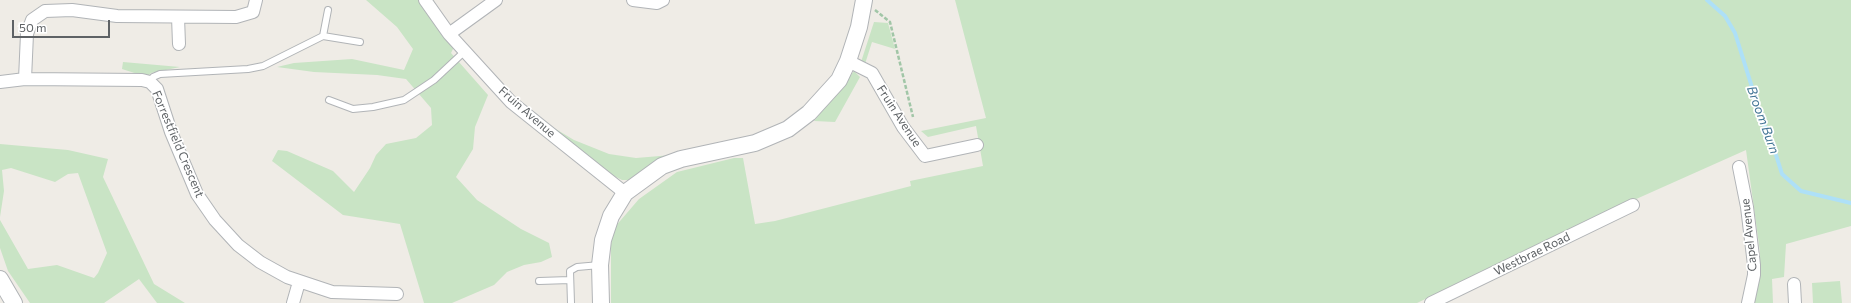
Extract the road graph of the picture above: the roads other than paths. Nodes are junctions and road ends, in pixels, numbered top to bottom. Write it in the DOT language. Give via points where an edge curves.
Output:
graph roads {
  1 [pos="256,0"];
  2 [pos="425,0"];
  3 [pos="496,0"];
  4 [pos="633,0"];
  5 [pos="663,0"];
  6 [pos="864,1"];
  7 [pos="328,10"];
  8 [pos="178,17"];
  9 [pos="450,34"];
  10 [pos="324,36"];
  11 [pos="360,42"];
  12 [pos="178,44"];
  13 [pos="465,51"];
  14 [pos="848,61"];
  15 [pos="25,79"];
  16 [pos="0,82"];
  17 [pos="150,82"];
  18 [pos="329,100"];
  19 [pos="977,145"];
  20 [pos="1739,167"];
  21 [pos="625,194"];
  22 [pos="1633,205"];
  23 [pos="600,265"];
  24 [pos="0,279"];
  25 [pos="570,280"];
  26 [pos="539,281"];
  27 [pos="299,282"];
  28 [pos="1794,284"];
  29 [pos="397,294"];
  30 [pos="14,303"];
  31 [pos="293,303"];
  32 [pos="571,303"];
  33 [pos="601,303"];
  34 [pos="1431,303"];
  35 [pos="1748,303"];
  36 [pos="1795,303"];
  1 -- 8 [label="street" via="253,12 236,17"];
  2 -- 9 [label="street, Fruin Avenue"];
  3 -- 9 [label="street"];
  4 -- 5 [label="street" via="657,3"];
  6 -- 14 [label="street"];
  7 -- 10 [label="lane"];
  8 -- 12 [label="street"];
  8 -- 15 [label="street" via="117,16 72,10 45,11 32,20 27,34"];
  9 -- 13 [label="street, Fruin Avenue"];
  10 -- 11 [label="lane"];
  10 -- 17 [label="lane" via="263,66 160,74 153,77"];
  13 -- 18 [label="lane" via="434,80 404,100 353,109"];
  13 -- 21 [label="street, Fruin Avenue" via="512,102"];
  14 -- 19 [label="street, Fruin Avenue" via="872,73 903,127 925,156"];
  14 -- 21 [label="street" via="839,80 824,98 788,129 754,143 681,159 662,166"];
  15 -- 16 [label="street, Forrestfield Crescent"];
  15 -- 17 [label="street, Forrestfield Crescent"];
  17 -- 27 [label="street, Forrestfield Crescent" via="157,90 171,132 197,194 215,220 238,245 260,262"];
  20 -- 35 [label="street, Capel Avenue" via="1754,265"];
  21 -- 23 [label="street" via="611,216 603,240"];
  22 -- 34 [label="street, Westbrae Road"];
  23 -- 25 [label="lane" via="577,267 570,271"];
  23 -- 33 [label="street"];
  24 -- 30 [label="street"];
  25 -- 26 [label="lane"];
  25 -- 32 [label="lane"];
  27 -- 29 [label="street, Forrestfield Crescent" via="332,292"];
  27 -- 31 [label="street"];
  28 -- 36 [label="street"];
}
